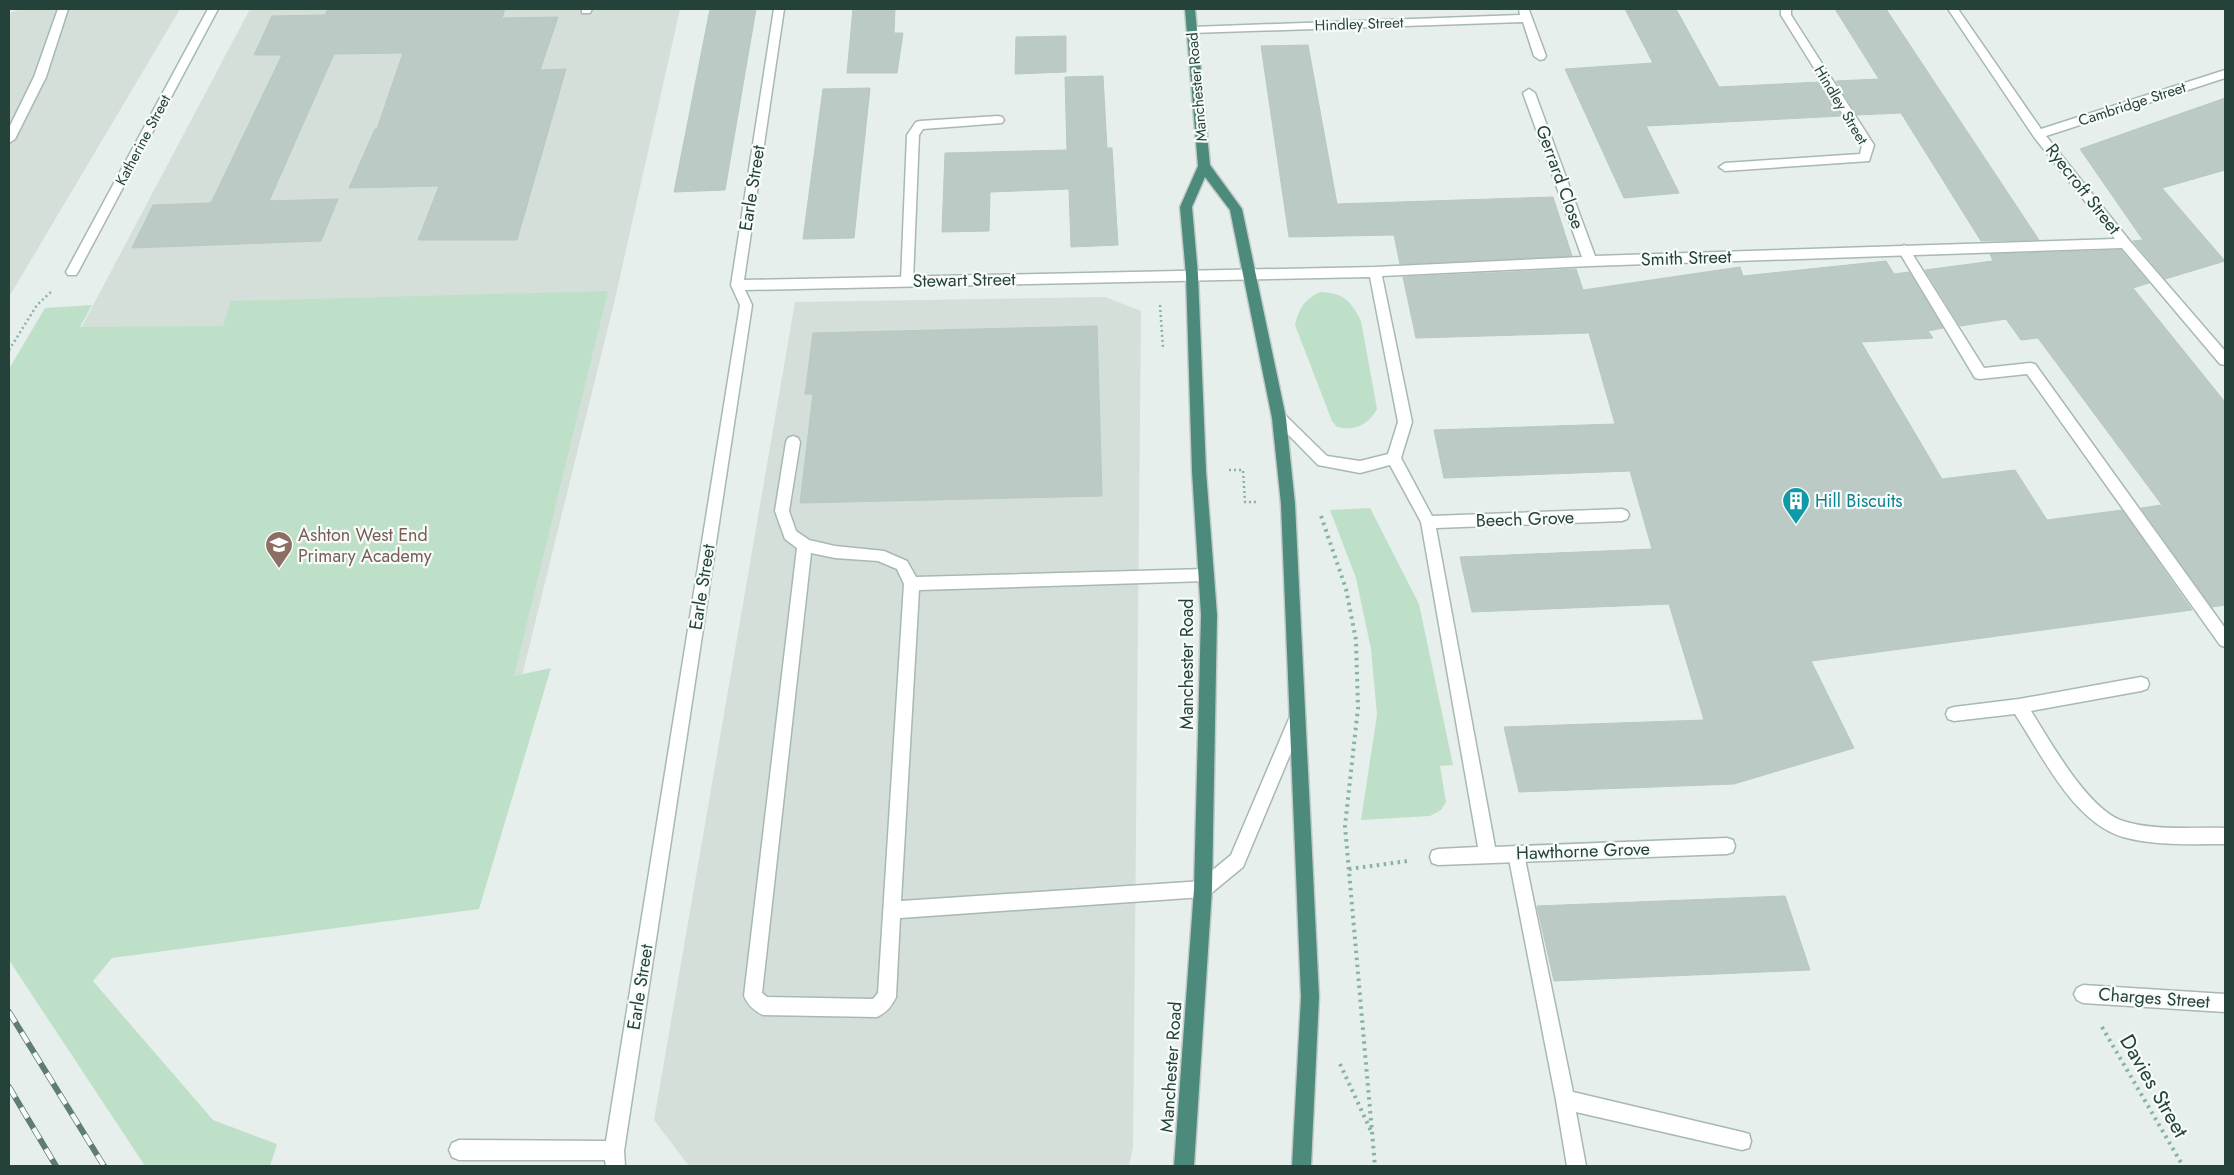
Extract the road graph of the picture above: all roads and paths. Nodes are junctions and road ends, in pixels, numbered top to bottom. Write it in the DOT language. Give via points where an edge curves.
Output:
graph roads {
  1 [pos="63,9"];
  2 [pos="213,9"];
  3 [pos="779,9"];
  4 [pos="1190,9"];
  5 [pos="1786,9"];
  6 [pos="1953,9"];
  7 [pos="1525,13"];
  8 [pos="1192,30"];
  9 [pos="1540,56"];
  10 [pos="2225,74"];
  11 [pos="1530,93"];
  12 [pos="998,120"];
  13 [pos="2038,134"];
  14 [pos="9,139"];
  15 [pos="1204,166"];
  16 [pos="1725,167"];
  17 [pos="2125,243"];
  18 [pos="1904,250"];
  19 [pos="1590,261"];
  20 [pos="72,272"];
  21 [pos="1375,272"];
  22 [pos="1248,273"];
  23 [pos="1192,275"];
  24 [pos="907,281"];
  25 [pos="737,285"];
  26 [pos="1159,300"];
  27 [pos="9,350"];
  28 [pos="1163,357"];
  29 [pos="2225,360"];
  30 [pos="1279,418"];
  31 [pos="793,442"];
  32 [pos="1394,458"];
  33 [pos="1199,471"];
  34 [pos="1288,504"];
  35 [pos="1622,515"];
  36 [pos="1428,522"];
  37 [pos="805,546"];
  38 [pos="1206,575"];
  39 [pos="912,584"];
  40 [pos="2225,640"];
  41 [pos="2141,684"];
  42 [pos="2019,706"];
  43 [pos="1954,714"];
  44 [pos="1297,718"];
  45 [pos="2225,836"];
  46 [pos="1727,846"];
  47 [pos="1516,854"];
  48 [pos="1488,855"];
  49 [pos="1438,857"];
  50 [pos="1348,869"];
  51 [pos="1204,889"];
  52 [pos="893,910"];
  53 [pos="2083,994"];
  54 [pos="2225,1003"];
  55 [pos="1565,1100"];
  56 [pos="1742,1141"];
  57 [pos="459,1150"];
  58 [pos="615,1159"];
  59 [pos="1184,1166"];
  60 [pos="1302,1166"];
  61 [pos="1375,1166"];
  62 [pos="1576,1166"];
  63 [pos="2183,1166"];
  1 -- 14 [label="street" via="40,77"];
  2 -- 20 [label="street, Katherine Street"];
  3 -- 25 [label="street, Earle Street"];
  4 -- 8 [label="highway, Manchester Road"];
  5 -- 16 [label="street, Hindley Street" via="1786,15 1868,145 1865,158"];
  6 -- 13 [label="street, Ryecroft Street"];
  7 -- 8 [label="street, Hindley Street"];
  7 -- 9 [label="street"];
  8 -- 15 [label="highway, Manchester Road"];
  10 -- 13 [label="street, Cambridge Street"];
  11 -- 19 [label="street, Gerrard Close"];
  12 -- 24 [label="street" via="920,125 913,134"];
  13 -- 17 [label="street, Ryecroft Street"];
  15 -- 22 [label="highway, Manchester Road" via="1236,209"];
  15 -- 23 [label="highway, Manchester Road" via="1186,207"];
  17 -- 18 [label="street, Smith Street"];
  17 -- 29 [label="street, Ryecroft Street"];
  18 -- 19 [label="street, Smith Street"];
  18 -- 40 [label="street" via="1980,374 2030,368"];
  19 -- 21 [label="street, Smith Street"];
  20 -- 27 [label="path" via="37,305"];
  21 -- 22 [label="street, Smith Street"];
  21 -- 32 [label="street" via="1405,422"];
  22 -- 23 [label="street, Stewart Street"];
  22 -- 30 [label="highway, Manchester Road"];
  23 -- 24 [label="street, Stewart Street"];
  23 -- 33 [label="highway, Manchester Road"];
  24 -- 25 [label="street, Stewart Street"];
  25 -- 58 [label="street, Earle Street" via="746,305"];
  26 -- 28 [label="path"];
  30 -- 32 [label="street" via="1323,461 1360,467"];
  30 -- 34 [label="highway, Manchester Road"];
  31 -- 37 [label="street" via="782,511 790,535"];
  32 -- 36 [label="street"];
  33 -- 34 [label="path" via="1243,470 1245,502"];
  33 -- 38 [label="highway, Manchester Road"];
  34 -- 44 [label="highway, Manchester Road"];
  34 -- 50 [label="path" via="1317,505 1346,589 1356,640 1358,708 1345,826"];
  35 -- 36 [label="street, Beech Grove"];
  36 -- 48 [label="street"];
  37 -- 39 [label="street" via="879,555 902,565"];
  37 -- 52 [label="street" via="753,996 763,1006 877,1008 887,997"];
  38 -- 39 [label="street"];
  38 -- 51 [label="highway, Manchester Road" via="1209,615"];
  39 -- 52 [label="street"];
  41 -- 42 [label="street"];
  42 -- 43 [label="street"];
  42 -- 45 [label="street" via="2072,787 2091,811 2113,825 2137,832"];
  44 -- 51 [label="street" via="1237,861"];
  44 -- 60 [label="highway, Manchester Road" via="1310,997"];
  46 -- 47 [label="street, Hawthorne Grove"];
  47 -- 48 [label="street, Hawthorne Grove"];
  47 -- 55 [label="street"];
  48 -- 49 [label="street, Hawthorne Grove"];
  49 -- 50 [label="path"];
  50 -- 61 [label="path"];
  51 -- 52 [label="street"];
  51 -- 59 [label="highway, Manchester Road"];
  53 -- 54 [label="street, Charges Street"];
  53 -- 63 [label="path, Davies Street"];
  55 -- 56 [label="street"];
  55 -- 62 [label="street"];
  57 -- 58 [label="street"];
}
